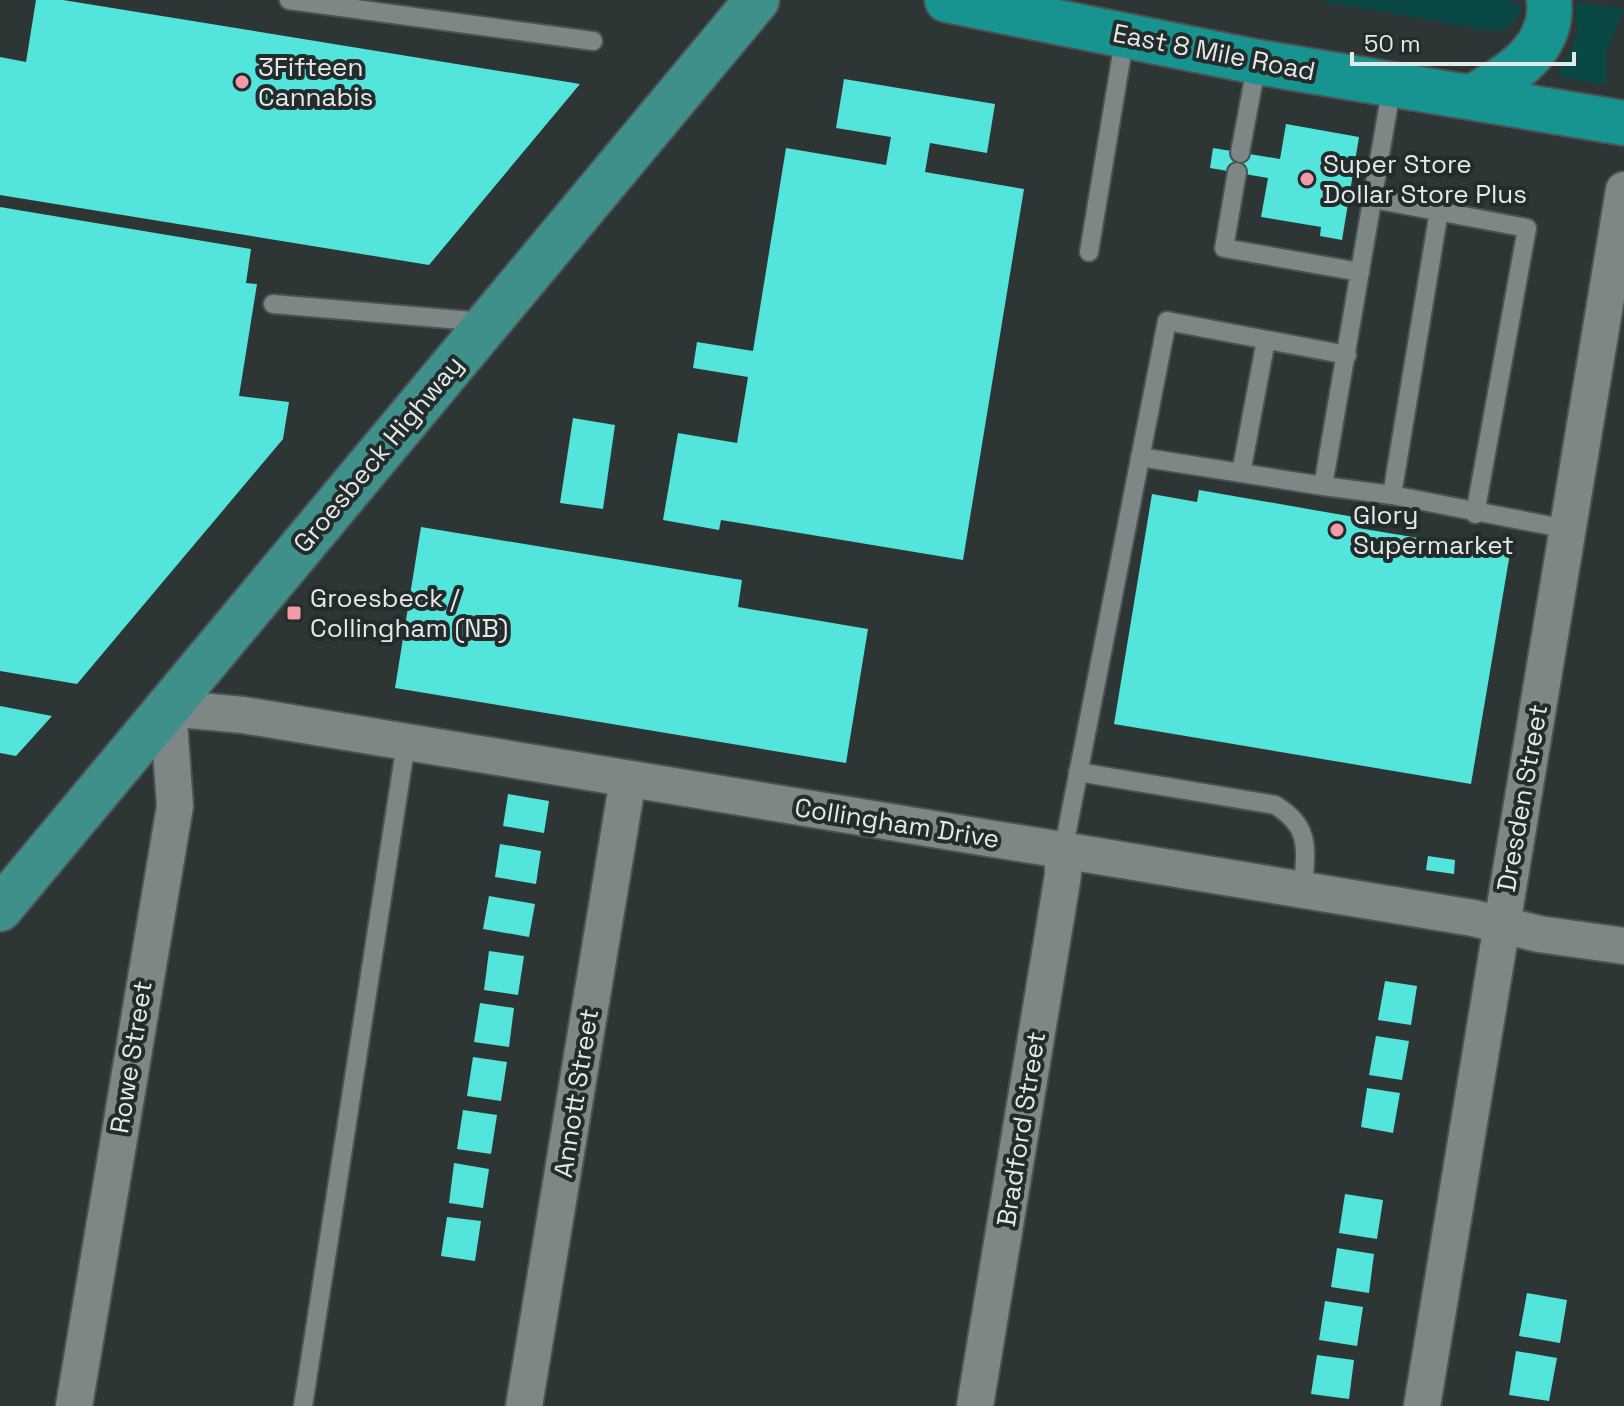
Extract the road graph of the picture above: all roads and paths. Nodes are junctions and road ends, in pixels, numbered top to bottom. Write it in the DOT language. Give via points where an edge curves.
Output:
graph roads {
  1 [pos="289,0"];
  2 [pos="757,0"];
  3 [pos="947,0"];
  4 [pos="1549,0"];
  5 [pos="1125,35"];
  6 [pos="593,41"];
  7 [pos="1257,62"];
  8 [pos="1392,85"];
  9 [pos="1472,97"];
  10 [pos="1624,123"];
  11 [pos="1240,153"];
  12 [pos="1237,172"];
  13 [pos="1624,190"];
  14 [pos="1373,199"];
  15 [pos="1439,211"];
  16 [pos="1089,252"];
  17 [pos="1360,272"];
  18 [pos="273,304"];
  19 [pos="487,322"];
  20 [pos="1613,327"];
  21 [pos="1266,340"];
  22 [pos="1347,355"];
  23 [pos="1140,457"];
  24 [pos="1241,473"];
  25 [pos="1323,486"];
  26 [pos="1392,495"];
  27 [pos="1475,514"];
  28 [pos="1567,529"];
  29 [pos="168,708"];
  30 [pos="406,743"];
  31 [pos="1078,772"];
  32 [pos="628,779"];
  33 [pos="1063,851"];
  34 [pos="1303,890"];
  35 [pos="0,909"];
  36 [pos="1500,925"];
  37 [pos="1624,946"];
  38 [pos="74,1406"];
  39 [pos="303,1406"];
  40 [pos="524,1406"];
  41 [pos="975,1406"];
  42 [pos="1422,1406"];
  1 -- 6 [label="lane"];
  2 -- 19 [label="main road, Groesbeck Highway"];
  3 -- 5 [label="highway, East 8 Mile Road"];
  4 -- 9 [label="highway" via="1548,25 1526,60"];
  5 -- 7 [label="highway, East 8 Mile Road"];
  5 -- 16 [label="lane"];
  7 -- 8 [label="highway, East 8 Mile Road"];
  7 -- 11 [label="lane"];
  8 -- 9 [label="highway, East 8 Mile Road"];
  8 -- 14 [label="lane"];
  9 -- 10 [label="highway, East 8 Mile Road"];
  12 -- 17 [label="lane" via="1224,248"];
  13 -- 20 [label="street, Dresden Street"];
  14 -- 15 [label="lane"];
  14 -- 17 [label="lane"];
  15 -- 26 [label="lane"];
  15 -- 27 [label="lane" via="1527,228"];
  17 -- 22 [label="lane"];
  18 -- 19 [label="lane"];
  19 -- 29 [label="main road, Groesbeck Highway"];
  20 -- 28 [label="street, Dresden Street"];
  21 -- 22 [label="lane"];
  21 -- 23 [label="lane" via="1167,321"];
  21 -- 24 [label="lane"];
  22 -- 25 [label="lane"];
  23 -- 24 [label="lane"];
  23 -- 31 [label="lane"];
  24 -- 25 [label="lane"];
  25 -- 26 [label="lane"];
  26 -- 27 [label="lane"];
  27 -- 28 [label="lane"];
  28 -- 36 [label="street, Dresden Street"];
  29 -- 30 [label="street, Collingham Drive"];
  29 -- 35 [label="main road, Groesbeck Highway"];
  29 -- 38 [label="street, Rowe Street" via="175,806"];
  30 -- 32 [label="street, Collingham Drive"];
  30 -- 39 [label="lane"];
  31 -- 33 [label="lane"];
  31 -- 34 [label="lane" via="1275,805 1302,829"];
  32 -- 33 [label="street, Collingham Drive"];
  32 -- 40 [label="street, Annott Street"];
  33 -- 34 [label="street, Collingham Drive"];
  33 -- 41 [label="street, Bradford Street"];
  34 -- 36 [label="street, Collingham Drive"];
  36 -- 37 [label="street, Collingham Drive"];
  36 -- 42 [label="street, Dresden Street"];
}
